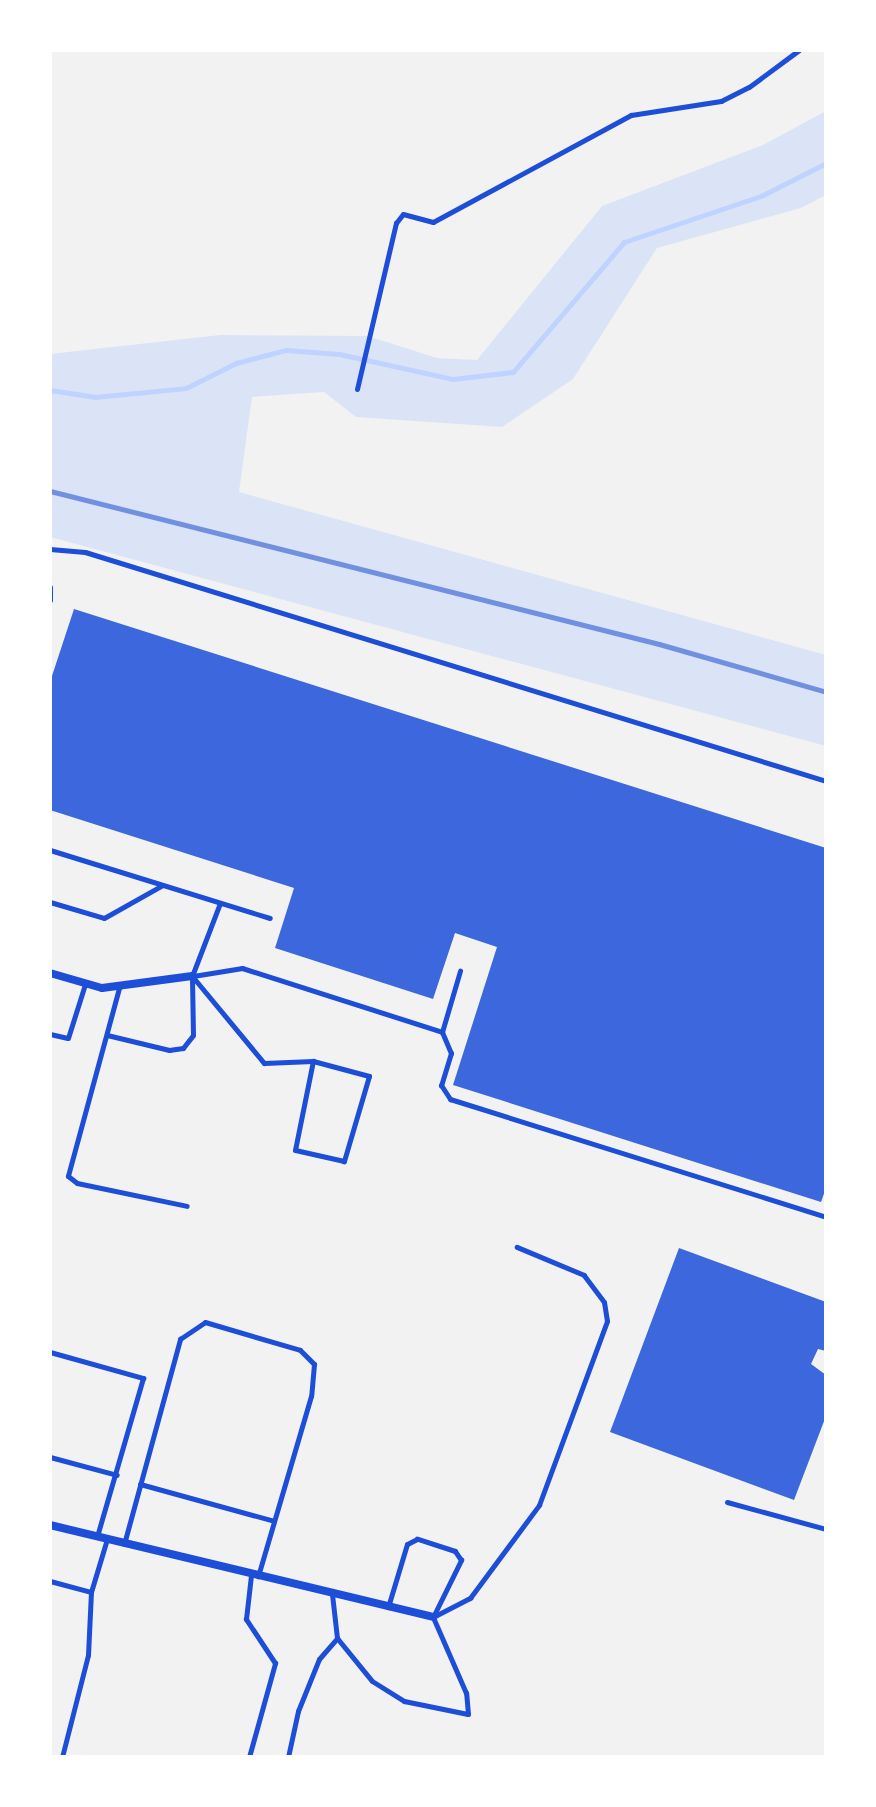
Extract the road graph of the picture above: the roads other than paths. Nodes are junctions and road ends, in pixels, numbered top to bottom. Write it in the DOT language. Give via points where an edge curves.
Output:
graph roads {
  1 [pos="799,50"];
  2 [pos="357,389"];
  3 [pos="50,549"];
  4 [pos="50,587"];
  5 [pos="50,600"];
  6 [pos="826,781"];
  7 [pos="50,850"];
  8 [pos="161,886"];
  9 [pos="50,902"];
  10 [pos="220,903"];
  11 [pos="270,918"];
  12 [pos="460,971"];
  13 [pos="50,973"];
  14 [pos="192,976"];
  15 [pos="86,983"];
  16 [pos="119,988"];
  17 [pos="442,1032"];
  18 [pos="50,1034"];
  19 [pos="107,1035"];
  20 [pos="313,1061"];
  21 [pos="187,1206"];
  22 [pos="826,1217"];
  23 [pos="517,1247"];
  24 [pos="50,1352"];
  25 [pos="50,1457"];
  26 [pos="117,1475"];
  27 [pos="140,1484"];
  28 [pos="727,1502"];
  29 [pos="274,1521"];
  30 [pos="50,1525"];
  31 [pos="826,1529"];
  32 [pos="97,1537"];
  33 [pos="107,1539"];
  34 [pos="124,1544"];
  35 [pos="254,1576"];
  36 [pos="50,1581"];
  37 [pos="91,1592"];
  38 [pos="332,1594"];
  39 [pos="388,1607"];
  40 [pos="433,1617"];
  41 [pos="337,1638"];
  42 [pos="62,1757"];
  43 [pos="249,1757"];
  44 [pos="288,1757"];
  1 -- 2 [label="lane" via="735,94 631,115 474,205 433,222 403,214 396,223"];
  3 -- 6 [label="lane" via="85,552"];
  4 -- 5 [label="lane"];
  7 -- 8 [label="lane"];
  8 -- 9 [label="lane" via="104,918"];
  8 -- 10 [label="lane"];
  10 -- 11 [label="lane"];
  10 -- 14 [label="lane"];
  12 -- 17 [label="lane"];
  13 -- 15 [label="street"];
  14 -- 16 [label="street"];
  14 -- 17 [label="lane" via="242,968"];
  14 -- 19 [label="lane" via="193,1035 183,1048 169,1050"];
  14 -- 20 [label="lane" via="264,1063"];
  15 -- 16 [label="street"];
  15 -- 18 [label="lane" via="68,1038"];
  16 -- 19 [label="lane"];
  17 -- 22 [label="lane" via="451,1053 441,1085 450,1099"];
  19 -- 21 [label="lane" via="68,1176 77,1183"];
  20 -- 20 [label="lane" via="369,1076 344,1161 295,1150"];
  23 -- 40 [label="lane" via="584,1275 604,1302 607,1321 539,1505 470,1598"];
  24 -- 26 [label="lane" via="143,1378"];
  25 -- 26 [label="lane"];
  26 -- 32 [label="lane"];
  27 -- 29 [label="lane"];
  27 -- 29 [label="lane" via="180,1339 205,1322 300,1350 314,1364 311,1396"];
  27 -- 34 [label="lane"];
  28 -- 31 [label="lane"];
  29 -- 35 [label="lane"];
  30 -- 32 [label="street"];
  32 -- 33 [label="street"];
  33 -- 34 [label="street"];
  33 -- 37 [label="lane"];
  34 -- 35 [label="street"];
  35 -- 38 [label="street"];
  35 -- 43 [label="lane" via="246,1619 275,1663"];
  36 -- 37 [label="lane"];
  37 -- 42 [label="lane" via="88,1655"];
  38 -- 39 [label="street"];
  38 -- 41 [label="lane"];
  39 -- 40 [label="street"];
  39 -- 40 [label="lane" via="407,1544 417,1539 455,1551 461,1560"];
  40 -- 41 [label="lane" via="466,1693 468,1714 404,1701 372,1681"];
  41 -- 44 [label="lane" via="319,1659 298,1711"];
}
